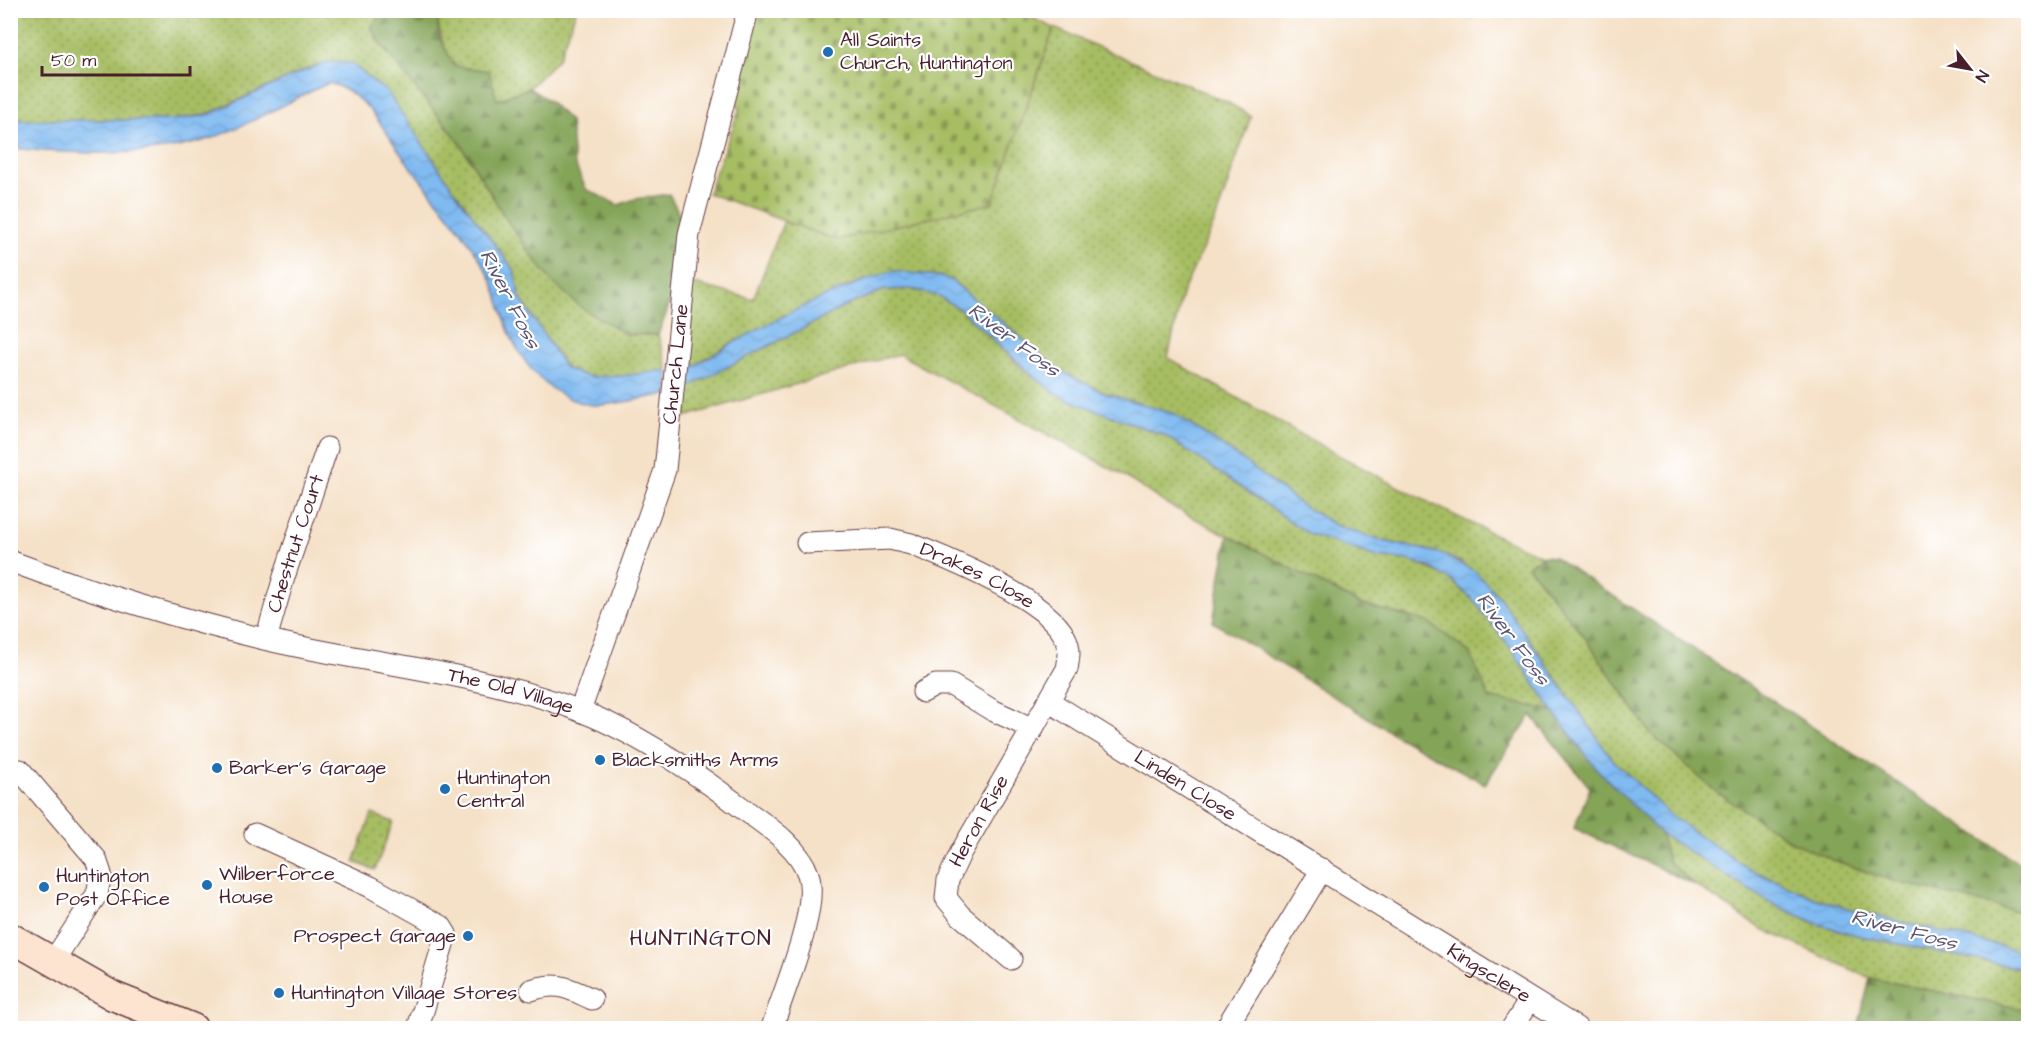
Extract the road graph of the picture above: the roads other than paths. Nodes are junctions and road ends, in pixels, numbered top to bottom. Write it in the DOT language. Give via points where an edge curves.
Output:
graph roads {
  1 [pos="748,10"];
  2 [pos="327,448"];
  3 [pos="807,543"];
  4 [pos="10,561"];
  5 [pos="266,639"];
  6 [pos="924,692"];
  7 [pos="1050,702"];
  8 [pos="580,711"];
  9 [pos="1033,729"];
  10 [pos="20,770"];
  11 [pos="255,834"];
  12 [pos="1322,869"];
  13 [pos="1401,919"];
  14 [pos="10,937"];
  15 [pos="1011,958"];
  16 [pos="52,963"];
  17 [pos="531,990"];
  18 [pos="592,999"];
  19 [pos="1530,1000"];
  20 [pos="193,1029"];
  21 [pos="418,1029"];
  22 [pos="772,1029"];
  23 [pos="1226,1029"];
  24 [pos="1512,1029"];
  25 [pos="1577,1029"];
  1 -- 8 [label="street, Church Lane" via="689,234 665,470"];
  2 -- 5 [label="street, Chestnut Court"];
  3 -- 7 [label="street, Drakes Close" via="890,539 911,544 1031,603 1053,621 1066,638 1070,652 1067,669"];
  4 -- 5 [label="street, The Old Village" via="149,610"];
  5 -- 8 [label="street, The Old Village" via="497,686"];
  6 -- 9 [label="street" via="936,685 951,685"];
  7 -- 9 [label="street, Heron Rise"];
  7 -- 12 [label="street, Linden Close"];
  8 -- 22 [label="street, The Old Village" via="716,788 769,828 804,865 811,883 811,898"];
  9 -- 15 [label="street, Heron Rise" via="985,808 948,880 946,898"];
  10 -- 16 [label="street" via="96,859 101,874 97,894"];
  11 -- 21 [label="street" via="371,887 441,926 446,934"];
  12 -- 13 [label="street, Linden Close"];
  12 -- 23 [label="street"];
  13 -- 19 [label="street, Kingsclere"];
  14 -- 16 [label="street"];
  16 -- 20 [label="street" via="113,996"];
  17 -- 18 [label="street" via="548,984 564,986"];
  19 -- 24 [label="street"];
  19 -- 25 [label="street, Kingsclere"];
}
